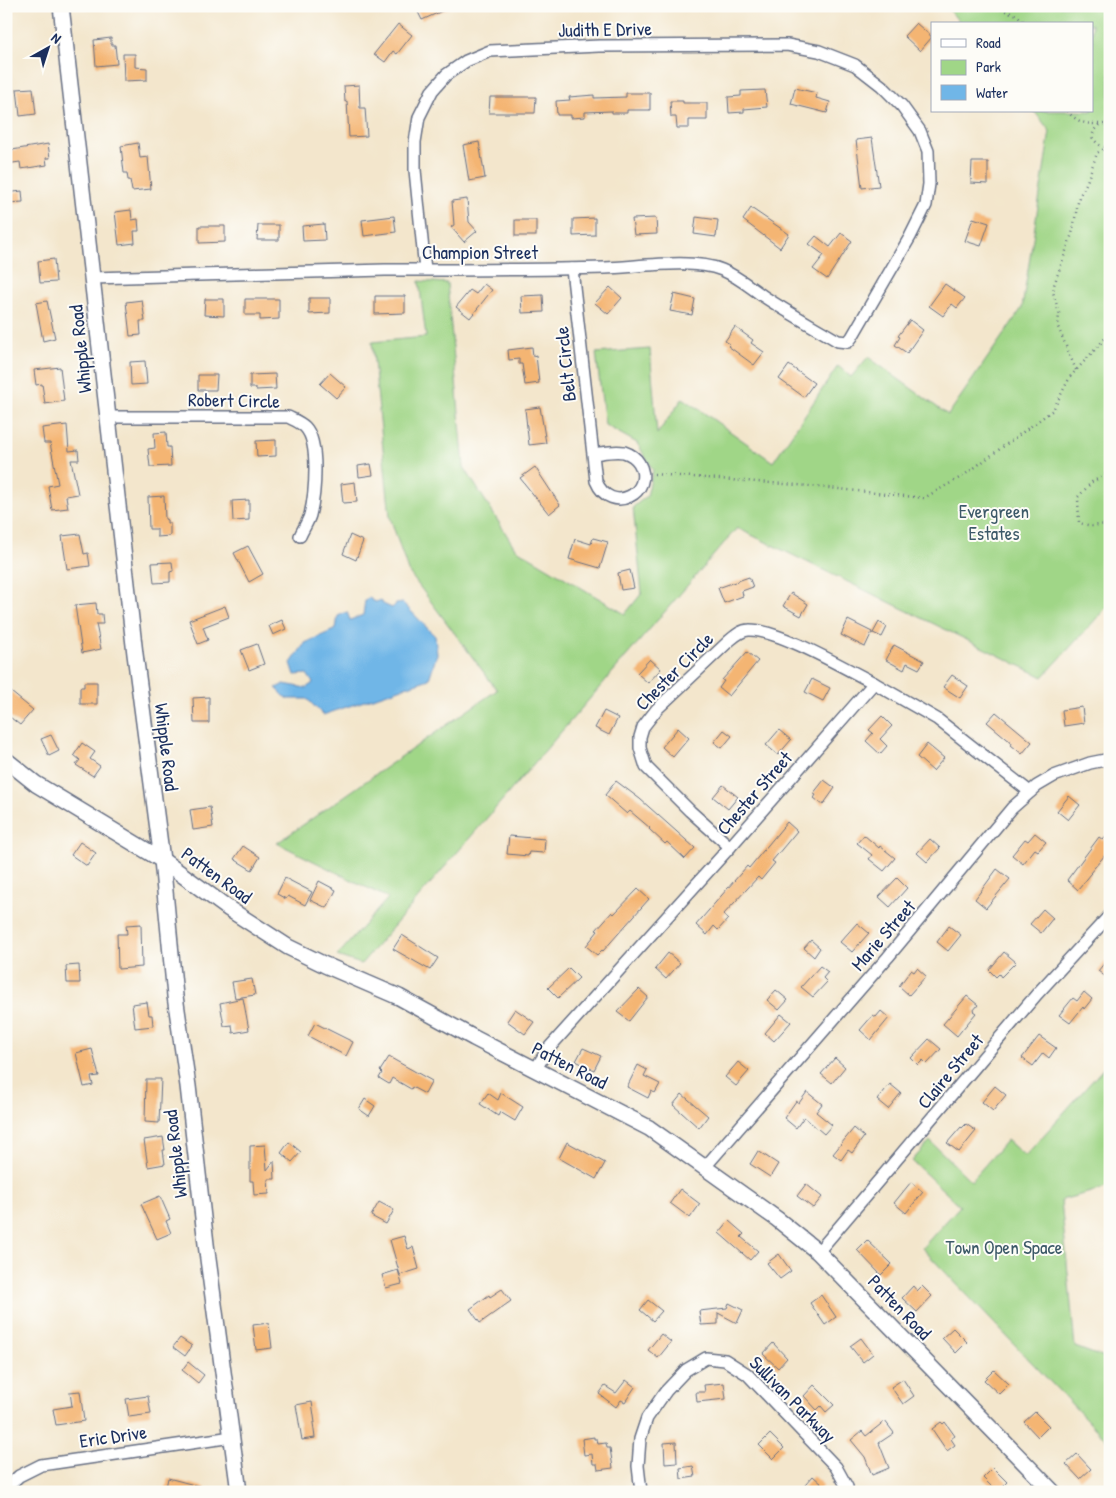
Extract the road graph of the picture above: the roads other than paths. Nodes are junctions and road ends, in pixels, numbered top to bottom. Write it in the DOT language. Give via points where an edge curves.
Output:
graph roads {
  1 [pos="61,6"];
  2 [pos="572,269"];
  3 [pos="425,270"];
  4 [pos="92,278"];
  5 [pos="848,342"];
  6 [pos="107,417"];
  7 [pos="593,454"];
  8 [pos="300,536"];
  9 [pos="874,683"];
  10 [pos="1110,759"];
  11 [pos="6,760"];
  12 [pos="1030,792"];
  13 [pos="730,847"];
  14 [pos="162,860"];
  15 [pos="1110,915"];
  16 [pos="535,1070"];
  17 [pos="705,1167"];
  18 [pos="818,1252"];
  19 [pos="232,1437"];
  20 [pos="6,1488"];
  21 [pos="239,1492"];
  22 [pos="641,1492"];
  23 [pos="846,1492"];
  24 [pos="1053,1492"];
  1 -- 4 [label="street, Whipple Road"];
  2 -- 3 [label="street, Champion Street"];
  2 -- 5 [label="street, Champion Street" via="679,264 721,269 838,341"];
  2 -- 7 [label="street, Belt Circle"];
  3 -- 4 [label="street, Champion Street"];
  3 -- 5 [label="street, Judith E Drive" via="414,142 419,117 432,90 466,61 490,51 599,46 787,45 819,51 855,65 902,106 920,131 928,151 926,205"];
  4 -- 6 [label="street, Whipple Road"];
  6 -- 8 [label="street, Robert Circle" via="288,417 297,421 310,436 315,473 314,495"];
  6 -- 14 [label="street, Whipple Road"];
  7 -- 7 [label="street, Belt Circle" via="599,488 611,498 627,498 634,494 642,481 642,473 630,454"];
  9 -- 12 [label="street" via="937,719"];
  9 -- 13 [label="street, Chester Street"];
  9 -- 13 [label="street, Chester Circle" via="776,636 749,630 738,633 657,710 643,727 640,737 646,767"];
  10 -- 12 [label="street, Marie Street" via="1054,776"];
  11 -- 14 [label="street, Patten Road" via="36,784"];
  12 -- 17 [label="street, Marie Street" via="1012,808 888,957"];
  13 -- 16 [label="street, Chester Street" via="548,1049"];
  14 -- 16 [label="street, Patten Road" via="288,947 399,997"];
  14 -- 19 [label="street, Whipple Road" via="175,996"];
  15 -- 18 [label="street, Claire Street" via="1038,994"];
  16 -- 17 [label="street, Patten Road" via="640,1124"];
  17 -- 18 [label="street, Patten Road"];
  18 -- 24 [label="street, Patten Road"];
  19 -- 20 [label="street, Eric Drive" via="41,1465 19,1476"];
  19 -- 21 [label="street, Whipple Road"];
  22 -- 23 [label="street, Sullivan Parkway" via="638,1466 640,1439 647,1418 686,1370 706,1358 725,1360 747,1374 836,1467 847,1486"];
}
